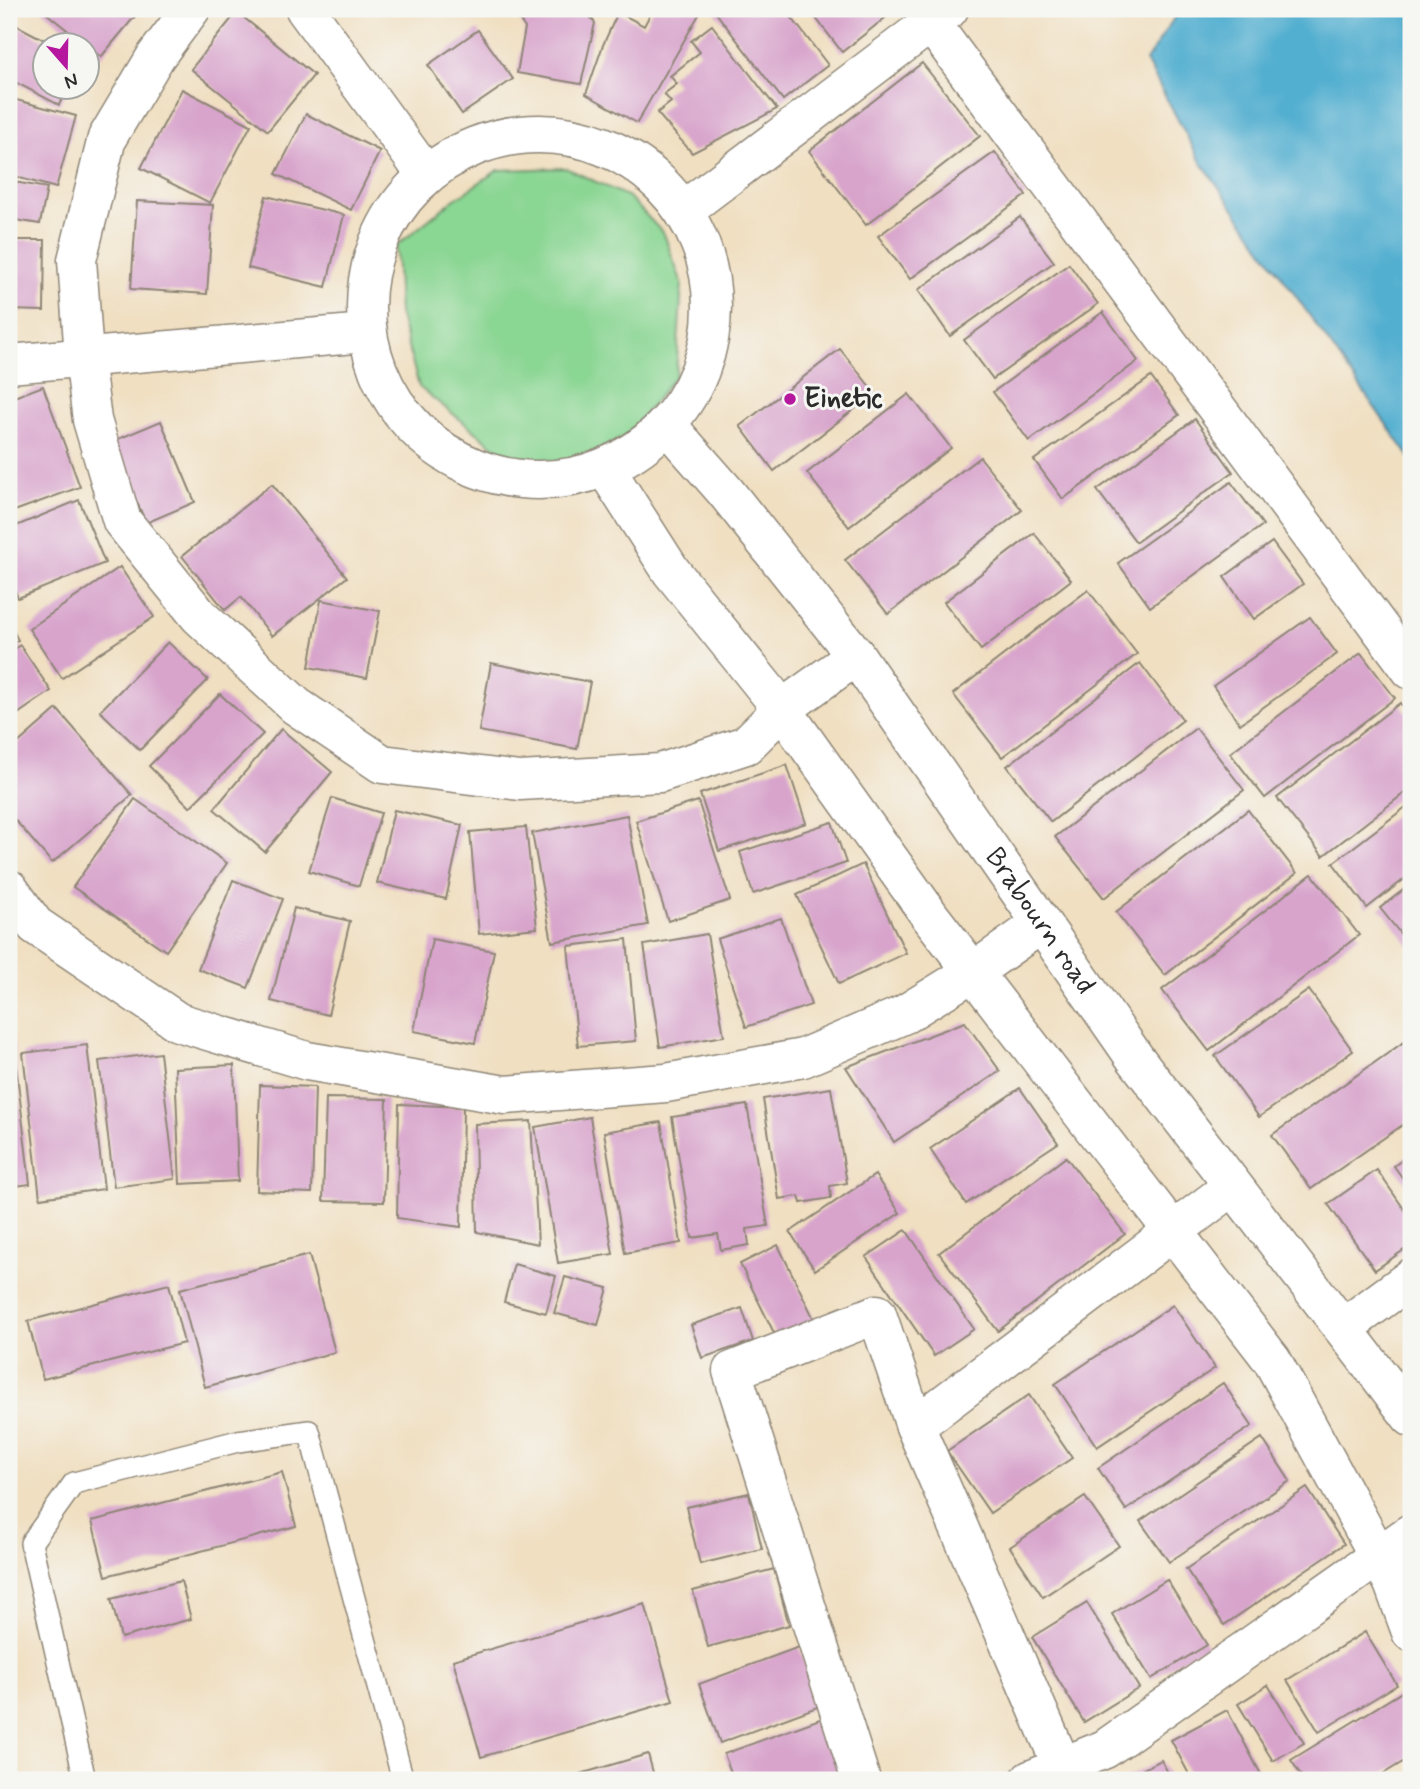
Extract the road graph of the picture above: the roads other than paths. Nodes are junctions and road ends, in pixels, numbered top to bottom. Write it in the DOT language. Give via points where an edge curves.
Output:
graph roads {
  1 [pos="191,9"];
  2 [pos="305,9"];
  3 [pos="940,16"];
  4 [pos="426,175"];
  5 [pos="684,210"];
  6 [pos="366,333"];
  7 [pos="84,357"];
  8 [pos="9,364"];
  9 [pos="667,425"];
  10 [pos="605,468"];
  11 [pos="856,656"];
  12 [pos="1411,670"];
  13 [pos="782,709"];
  14 [pos="9,889"];
  15 [pos="1041,924"];
  16 [pos="973,972"];
  17 [pos="1233,1186"];
  18 [pos="1174,1231"];
  19 [pos="1411,1279"];
  20 [pos="1343,1328"];
  21 [pos="1411,1417"];
  22 [pos="915,1426"];
  23 [pos="1411,1533"];
  24 [pos="1379,1556"];
  25 [pos="1411,1632"];
  26 [pos="1046,1773"];
  27 [pos="85,1780"];
  28 [pos="403,1780"];
  29 [pos="861,1780"];
  1 -- 7 [label="street" via="156,56 107,138 77,260"];
  2 -- 4 [label="street"];
  3 -- 5 [label="street"];
  3 -- 12 [label="street"];
  4 -- 5 [label="street" via="468,149 514,136 563,135 621,155 652,175"];
  4 -- 6 [label="street" via="388,220 367,274"];
  5 -- 9 [label="street" via="704,252 713,298 709,344 694,387"];
  6 -- 7 [label="street"];
  6 -- 10 [label="street" via="386,392 426,441 481,472 543,482"];
  7 -- 8 [label="street"];
  7 -- 13 [label="street" via="92,420 121,521 209,625 296,706 382,764 520,781 660,773 746,744"];
  9 -- 10 [label="street" via="638,450"];
  9 -- 11 [label="street, Brabourn road"];
  10 -- 13 [label="street" via="671,571"];
  11 -- 13 [label="street"];
  11 -- 15 [label="street, Brabourn road"];
  13 -- 16 [label="street"];
  14 -- 16 [label="street" via="35,925 178,1022 307,1061 505,1095 666,1083 803,1058 905,1014"];
  15 -- 16 [label="street"];
  15 -- 17 [label="street, Brabourn road"];
  16 -- 18 [label="street"];
  17 -- 18 [label="street"];
  17 -- 20 [label="street, Brabourn road"];
  18 -- 22 [label="street"];
  18 -- 24 [label="street" via="1272,1360"];
  19 -- 20 [label="street"];
  20 -- 21 [label="street, Brabourn road"];
  22 -- 26 [label="street"];
  22 -- 29 [label="street" via="877,1314 732,1371"];
  23 -- 24 [label="street"];
  24 -- 25 [label="street"];
  24 -- 26 [label="street" via="1105,1749"];
  27 -- 28 [label="lane" via="31,1543 74,1483 238,1441 309,1431"];
}
